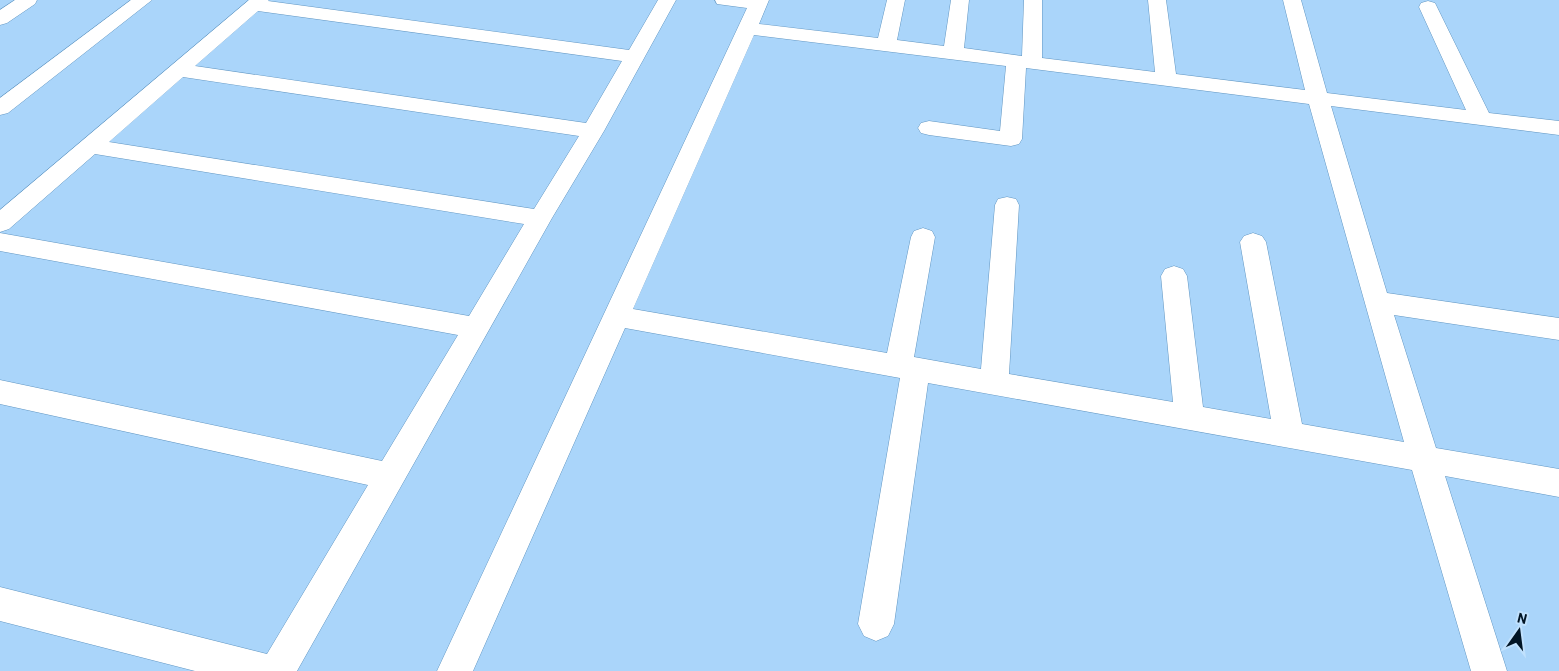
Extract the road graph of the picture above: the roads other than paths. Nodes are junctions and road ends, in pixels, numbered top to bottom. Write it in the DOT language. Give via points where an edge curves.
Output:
graph roads {
  1 [pos="28,0"];
  2 [pos="143,0"];
  3 [pos="667,0"];
  4 [pos="724,0"];
  5 [pos="896,0"];
  6 [pos="960,0"];
  7 [pos="1033,0"];
  8 [pos="1157,0"];
  9 [pos="1292,0"];
  10 [pos="759,2"];
  11 [pos="257,3"];
  12 [pos="1428,7"];
  13 [pos="0,19"];
  14 [pos="748,28"];
  15 [pos="886,45"];
  16 [pos="954,54"];
  17 [pos="635,57"];
  18 [pos="1024,62"];
  19 [pos="179,70"];
  20 [pos="1166,80"];
  21 [pos="1318,100"];
  22 [pos="0,108"];
  23 [pos="1481,119"];
  24 [pos="929,128"];
  25 [pos="1559,128"];
  26 [pos="593,131"];
  27 [pos="89,146"];
  28 [pos="1007,205"];
  29 [pos="540,218"];
  30 [pos="0,223"];
  31 [pos="923,237"];
  32 [pos="0,242"];
  33 [pos="1253,242"];
  34 [pos="1174,276"];
  35 [pos="1378,302"];
  36 [pos="617,316"];
  37 [pos="476,328"];
  38 [pos="1559,329"];
  39 [pos="907,368"];
  40 [pos="994,384"];
  41 [pos="0,392"];
  42 [pos="1189,418"];
  43 [pos="1289,436"];
  44 [pos="1424,460"];
  45 [pos="390,476"];
  46 [pos="1559,483"];
  47 [pos="0,604"];
  48 [pos="876,624"];
  49 [pos="264,671"];
  50 [pos="277,671"];
  51 [pos="455,671"];
  52 [pos="1489,671"];
  1 -- 13 [label="street"];
  2 -- 22 [label="street"];
  3 -- 17 [label="street"];
  4 -- 10 [label="street"];
  5 -- 15 [label="street"];
  6 -- 16 [label="street"];
  7 -- 18 [label="street"];
  8 -- 20 [label="street"];
  9 -- 21 [label="street"];
  10 -- 14 [label="street"];
  11 -- 17 [label="street"];
  11 -- 19 [label="street"];
  12 -- 23 [label="street"];
  14 -- 15 [label="street"];
  14 -- 36 [label="street"];
  15 -- 16 [label="street"];
  16 -- 18 [label="street"];
  17 -- 26 [label="street"];
  18 -- 20 [label="street"];
  18 -- 24 [label="street" via="1011,139"];
  19 -- 26 [label="street"];
  19 -- 27 [label="street"];
  20 -- 21 [label="street"];
  21 -- 23 [label="street"];
  21 -- 35 [label="street"];
  23 -- 25 [label="street"];
  26 -- 29 [label="street"];
  27 -- 29 [label="street"];
  27 -- 30 [label="street"];
  28 -- 40 [label="street"];
  29 -- 37 [label="street"];
  31 -- 39 [label="street"];
  32 -- 37 [label="street"];
  33 -- 43 [label="street"];
  34 -- 42 [label="street"];
  35 -- 38 [label="street"];
  35 -- 44 [label="street"];
  36 -- 39 [label="street"];
  36 -- 51 [label="street"];
  37 -- 45 [label="street"];
  39 -- 40 [label="street"];
  39 -- 48 [label="street"];
  40 -- 42 [label="street"];
  41 -- 45 [label="street"];
  42 -- 43 [label="street"];
  43 -- 44 [label="street"];
  44 -- 46 [label="street"];
  44 -- 52 [label="street"];
  45 -- 50 [label="street"];
  47 -- 49 [label="street"];
}
